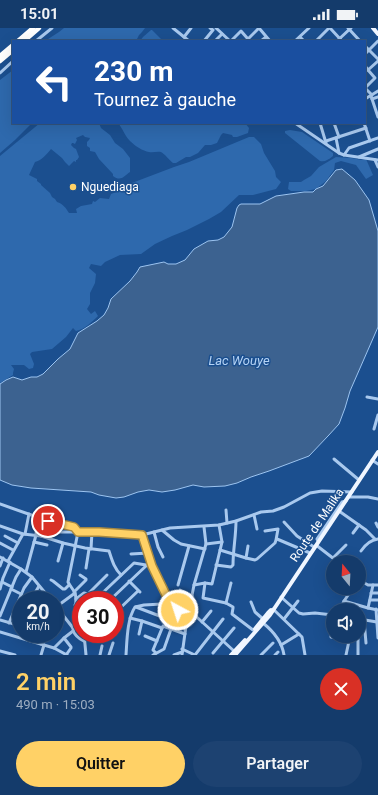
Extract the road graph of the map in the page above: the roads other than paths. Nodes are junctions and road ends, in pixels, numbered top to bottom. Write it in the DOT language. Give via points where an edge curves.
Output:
graph roads {
  1 [pos="33,28"];
  2 [pos="39,28"];
  3 [pos="52,28"];
  4 [pos="173,28"];
  5 [pos="191,28"];
  6 [pos="213,28"];
  7 [pos="238,28"];
  8 [pos="259,28"];
  9 [pos="309,28"];
  10 [pos="330,28"];
  11 [pos="350,28"];
  12 [pos="373,28"];
  13 [pos="241,31"];
  14 [pos="222,34"];
  15 [pos="378,34"];
  16 [pos="300,36"];
  17 [pos="184,37"];
  18 [pos="266,37"];
  19 [pos="19,40"];
  20 [pos="25,40"];
  21 [pos="37,40"];
  22 [pos="188,40"];
  23 [pos="205,40"];
  24 [pos="216,40"];
  25 [pos="229,40"];
  26 [pos="231,40"];
  27 [pos="250,40"];
  28 [pos="262,40"];
  29 [pos="269,40"];
  30 [pos="296,40"];
  31 [pos="303,40"];
  32 [pos="319,40"];
  33 [pos="339,40"];
  34 [pos="359,40"];
  35 [pos="378,41"];
  36 [pos="12,46"];
  37 [pos="366,47"];
  38 [pos="369,50"];
  39 [pos="12,51"];
  40 [pos="366,53"];
  41 [pos="0,56"];
  42 [pos="378,60"];
  43 [pos="0,61"];
  44 [pos="12,62"];
  45 [pos="366,67"];
  46 [pos="368,70"];
  47 [pos="0,73"];
  48 [pos="375,78"];
  49 [pos="378,81"];
  50 [pos="366,87"];
  51 [pos="366,89"];
  52 [pos="378,91"];
  53 [pos="371,95"];
  54 [pos="378,97"];
  55 [pos="366,98"];
  56 [pos="372,100"];
  57 [pos="377,112"];
  58 [pos="378,117"];
  59 [pos="320,124"];
  60 [pos="334,124"];
  61 [pos="364,124"];
  62 [pos="299,125"];
  63 [pos="366,128"];
  64 [pos="337,137"];
  65 [pos="378,139"];
  66 [pos="370,141"];
  67 [pos="326,143"];
  68 [pos="378,149"];
  69 [pos="339,153"];
  70 [pos="344,155"];
  71 [pos="359,157"];
  72 [pos="376,160"];
  73 [pos="378,167"];
  74 [pos="367,396"];
  75 [pos="378,399"];
  76 [pos="378,415"];
  77 [pos="374,430"];
  78 [pos="378,452"];
  79 [pos="334,459"];
  80 [pos="372,460"];
  81 [pos="378,464"];
  82 [pos="359,480"];
  83 [pos="352,492"];
  84 [pos="347,499"];
  85 [pos="378,499"];
  86 [pos="0,504"];
  87 [pos="226,510"];
  88 [pos="339,511"];
  89 [pos="29,514"];
  90 [pos="254,515"];
  91 [pos="37,517"];
  92 [pos="236,521"];
  93 [pos="284,522"];
  94 [pos="227,523"];
  95 [pos="376,523"];
  96 [pos="219,525"];
  97 [pos="359,525"];
  98 [pos="0,526"];
  99 [pos="204,527"];
  100 [pos="378,527"];
  101 [pos="257,529"];
  102 [pos="162,530"];
  103 [pos="78,532"];
  104 [pos="92,532"];
  105 [pos="154,532"];
  106 [pos="265,532"];
  107 [pos="353,533"];
  108 [pos="24,534"];
  109 [pos="36,535"];
  110 [pos="142,535"];
  111 [pos="5,536"];
  112 [pos="41,536"];
  113 [pos="277,539"];
  114 [pos="377,539"];
  115 [pos="34,542"];
  116 [pos="222,542"];
  117 [pos="0,543"];
  118 [pos="18,543"];
  119 [pos="63,543"];
  120 [pos="206,544"];
  121 [pos="47,545"];
  122 [pos="316,545"];
  123 [pos="346,545"];
  124 [pos="75,546"];
  125 [pos="189,546"];
  126 [pos="248,546"];
  127 [pos="90,549"];
  128 [pos="205,549"];
  129 [pos="13,550"];
  130 [pos="220,550"];
  131 [pos="361,551"];
  132 [pos="310,553"];
  133 [pos="131,554"];
  134 [pos="148,554"];
  135 [pos="233,554"];
  136 [pos="329,555"];
  137 [pos="336,555"];
  138 [pos="163,556"];
  139 [pos="2,558"];
  140 [pos="246,558"];
  141 [pos="58,561"];
  142 [pos="9,562"];
  143 [pos="147,565"];
  144 [pos="216,565"];
  145 [pos="0,566"];
  146 [pos="152,566"];
  147 [pos="86,568"];
  148 [pos="21,569"];
  149 [pos="26,572"];
  150 [pos="80,575"];
  151 [pos="107,575"];
  152 [pos="121,575"];
  153 [pos="32,577"];
  154 [pos="51,580"];
  155 [pos="129,581"];
  156 [pos="1,583"];
  157 [pos="205,583"];
  158 [pos="231,583"];
  159 [pos="366,584"];
  160 [pos="70,585"];
  161 [pos="178,585"];
  162 [pos="194,585"];
  163 [pos="40,586"];
  164 [pos="373,586"];
  165 [pos="378,586"];
  166 [pos="12,588"];
  167 [pos="0,589"];
  168 [pos="180,590"];
  169 [pos="16,591"];
  170 [pos="22,591"];
  171 [pos="37,591"];
  172 [pos="44,591"];
  173 [pos="74,591"];
  174 [pos="76,591"];
  175 [pos="91,591"];
  176 [pos="104,591"];
  177 [pos="119,591"];
  178 [pos="371,593"];
  179 [pos="378,593"];
  180 [pos="348,595"];
  181 [pos="192,596"];
  182 [pos="281,597"];
  183 [pos="370,600"];
  184 [pos="378,600"];
  185 [pos="298,601"];
  186 [pos="344,601"];
  187 [pos="127,602"];
  188 [pos="251,602"];
  189 [pos="226,603"];
  190 [pos="124,605"];
  191 [pos="148,605"];
  192 [pos="171,607"];
  193 [pos="135,608"];
  194 [pos="293,608"];
  195 [pos="368,608"];
  196 [pos="273,609"];
  197 [pos="377,609"];
  198 [pos="146,611"];
  199 [pos="188,612"];
  200 [pos="211,612"];
  201 [pos="326,614"];
  202 [pos="0,616"];
  203 [pos="12,616"];
  204 [pos="64,617"];
  205 [pos="130,618"];
  206 [pos="223,619"];
  207 [pos="284,619"];
  208 [pos="0,620"];
  209 [pos="366,620"];
  210 [pos="142,621"];
  211 [pos="263,621"];
  212 [pos="202,622"];
  213 [pos="377,622"];
  214 [pos="9,623"];
  215 [pos="12,624"];
  216 [pos="186,626"];
  217 [pos="162,628"];
  218 [pos="234,628"];
  219 [pos="72,629"];
  220 [pos="171,629"];
  221 [pos="253,630"];
  222 [pos="72,631"];
  223 [pos="0,632"];
  224 [pos="212,632"];
  225 [pos="139,634"];
  226 [pos="185,634"];
  227 [pos="299,634"];
  228 [pos="378,634"];
  229 [pos="145,636"];
  230 [pos="64,638"];
  231 [pos="378,638"];
  232 [pos="157,640"];
  233 [pos="223,641"];
  234 [pos="59,643"];
  235 [pos="84,643"];
  236 [pos="113,643"];
  237 [pos="273,643"];
  238 [pos="349,643"];
  239 [pos="358,643"];
  240 [pos="42,644"];
  241 [pos="281,645"];
  242 [pos="102,646"];
  243 [pos="54,648"];
  244 [pos="0,651"];
  245 [pos="182,652"];
  246 [pos="213,653"];
  247 [pos="155,654"];
  248 [pos="234,654"];
  249 [pos="264,654"];
  250 [pos="15,655"];
  251 [pos="41,655"];
  252 [pos="66,655"];
  253 [pos="86,655"];
  254 [pos="100,655"];
  255 [pos="110,655"];
  256 [pos="126,655"];
  257 [pos="174,655"];
  258 [pos="195,655"];
  259 [pos="284,655"];
  260 [pos="305,655"];
  261 [pos="346,655"];
  262 [pos="358,655"];
  1 -- 19 [label="highway"];
  2 -- 20 [label="highway"];
  3 -- 21 [label="street"];
  4 -- 17 [label="street"];
  5 -- 17 [label="street"];
  6 -- 14 [label="street"];
  6 -- 23 [label="street"];
  7 -- 13 [label="street"];
  8 -- 18 [label="street"];
  8 -- 27 [label="street"];
  9 -- 16 [label="street"];
  10 -- 32 [label="street"];
  10 -- 33 [label="street"];
  11 -- 33 [label="street"];
  11 -- 34 [label="street"];
  12 -- 15 [label="main road"];
  13 -- 26 [label="street"];
  13 -- 27 [label="street"];
  14 -- 24 [label="street"];
  14 -- 25 [label="street"];
  16 -- 30 [label="street"];
  16 -- 31 [label="street"];
  17 -- 22 [label="street"];
  18 -- 28 [label="street"];
  18 -- 29 [label="street"];
  35 -- 38 [label="street"];
  36 -- 41 [label="highway"];
  37 -- 38 [label="street"];
  38 -- 40 [label="street"];
  38 -- 42 [label="street"];
  39 -- 43 [label="highway"];
  42 -- 46 [label="street"];
  44 -- 47 [label="street"];
  45 -- 46 [label="street"];
  46 -- 48 [label="street"];
  48 -- 49 [label="street"];
  48 -- 50 [label="street"];
  51 -- 53 [label="street"];
  52 -- 53 [label="street"];
  53 -- 55 [label="street"];
  53 -- 56 [label="street"];
  54 -- 56 [label="street"];
  56 -- 57 [label="street"];
  57 -- 58 [label="street"];
  59 -- 67 [label="street"];
  60 -- 64 [label="street"];
  61 -- 63 [label="street"];
  62 -- 67 [label="street"];
  63 -- 64 [label="street"];
  63 -- 66 [label="street"];
  64 -- 67 [label="street"];
  64 -- 69 [label="street"];
  65 -- 66 [label="street"];
  66 -- 70 [label="street" via="350,148"];
  67 -- 69 [label="street"];
  68 -- 71 [label="street"];
  69 -- 70 [label="street"];
  70 -- 71 [label="street"];
  71 -- 72 [label="street"];
  72 -- 73 [label="street"];
  74 -- 75 [label="street"];
  76 -- 77 [label="street"];
  78 -- 80 [label="main road, Route de Malika"];
  79 -- 82 [label="street"];
  80 -- 81 [label="street"];
  80 -- 82 [label="main road, Route de Malika"];
  82 -- 83 [label="main road, Route de Malika"];
  83 -- 84 [label="main road, Route de Malika"];
  83 -- 90 [label="street" via="310,493 284,507"];
  84 -- 85 [label="street"];
  84 -- 88 [label="main road, Route de Malika"];
  84 -- 122 [label="street" via="342,502 317,539"];
  86 -- 89 [label="street"];
  87 -- 94 [label="street"];
  88 -- 97 [label="street"];
  88 -- 122 [label="main road, Route de Malika"];
  89 -- 91 [label="street"];
  89 -- 108 [label="street"];
  90 -- 92 [label="street"];
  90 -- 101 [label="street"];
  91 -- 103 [label="street" via="74,527"];
  91 -- 109 [label="street"];
  92 -- 94 [label="street"];
  92 -- 135 [label="street"];
  93 -- 122 [label="street" via="297,536"];
  94 -- 96 [label="street"];
  95 -- 100 [label="street"];
  96 -- 99 [label="street"];
  96 -- 116 [label="street"];
  97 -- 107 [label="street"];
  97 -- 114 [label="street"];
  98 -- 108 [label="street"];
  99 -- 102 [label="street"];
  99 -- 120 [label="street"];
  102 -- 105 [label="street"];
  102 -- 125 [label="street" via="177,542"];
  103 -- 104 [label="street"];
  103 -- 112 [label="street" via="52,532"];
  103 -- 124 [label="street"];
  104 -- 110 [label="street"];
  104 -- 127 [label="street"];
  105 -- 110 [label="street"];
  105 -- 138 [label="street"];
  106 -- 113 [label="street" via="278,529"];
  108 -- 109 [label="street"];
  108 -- 118 [label="street"];
  109 -- 112 [label="street"];
  109 -- 115 [label="street"];
  110 -- 134 [label="street"];
  111 -- 118 [label="street"];
  112 -- 119 [label="street"];
  113 -- 132 [label="street"];
  113 -- 140 [label="street" via="274,545 255,560"];
  114 -- 131 [label="street"];
  115 -- 121 [label="street"];
  115 -- 149 [label="street"];
  116 -- 120 [label="street"];
  116 -- 130 [label="street"];
  117 -- 129 [label="street"];
  118 -- 129 [label="street"];
  119 -- 124 [label="street"];
  119 -- 141 [label="street"];
  120 -- 128 [label="street"];
  122 -- 132 [label="main road, Route de Malika"];
  122 -- 136 [label="street"];
  123 -- 137 [label="street"];
  124 -- 127 [label="street"];
  124 -- 160 [label="street" via="68,582"];
  125 -- 128 [label="street"];
  125 -- 161 [label="street"];
  126 -- 140 [label="street"];
  127 -- 147 [label="street"];
  127 -- 152 [label="street" via="109,551"];
  128 -- 162 [label="street"];
  129 -- 142 [label="street"];
  130 -- 135 [label="street"];
  130 -- 144 [label="street"];
  132 -- 182 [label="main road, Route de Malika"];
  133 -- 134 [label="street"];
  134 -- 146 [label="street"];
  135 -- 140 [label="street"];
  135 -- 144 [label="street" via="231,568"];
  139 -- 142 [label="street"];
  139 -- 145 [label="street"];
  142 -- 148 [label="street"];
  142 -- 156 [label="street"];
  143 -- 146 [label="street"];
  143 -- 152 [label="street" via="135,563"];
  143 -- 155 [label="street"];
  144 -- 157 [label="street" via="212,584"];
  146 -- 192 [label="street"];
  148 -- 149 [label="street"];
  148 -- 166 [label="street"];
  149 -- 153 [label="street"];
  150 -- 174 [label="street" via="86,580"];
  151 -- 175 [label="street"];
  152 -- 176 [label="street"];
  153 -- 163 [label="street"];
  153 -- 170 [label="street"];
  154 -- 160 [label="street" via="63,590"];
  155 -- 177 [label="street"];
  155 -- 187 [label="street" via="139,592"];
  156 -- 166 [label="street"];
  156 -- 167 [label="street"];
  157 -- 162 [label="street"];
  157 -- 189 [label="street" via="203,598"];
  158 -- 189 [label="street"];
  159 -- 164 [label="street"];
  160 -- 173 [label="street"];
  162 -- 181 [label="street"];
  163 -- 171 [label="street"];
  163 -- 172 [label="street"];
  164 -- 165 [label="street"];
  164 -- 178 [label="street"];
  166 -- 169 [label="street"];
  166 -- 202 [label="street"];
  168 -- 181 [label="street"];
  178 -- 179 [label="street"];
  178 -- 183 [label="street"];
  180 -- 186 [label="street"];
  181 -- 199 [label="street"];
  182 -- 194 [label="street"];
  182 -- 196 [label="main road, Route de Malika"];
  183 -- 184 [label="street"];
  183 -- 195 [label="street"];
  185 -- 194 [label="street"];
  186 -- 195 [label="street"];
  187 -- 190 [label="street"];
  187 -- 193 [label="street"];
  188 -- 211 [label="street"];
  189 -- 221 [label="street" via="233,608 232,614"];
  191 -- 192 [label="street" via="162,604"];
  191 -- 193 [label="street"];
  191 -- 198 [label="street"];
  192 -- 199 [label="street"];
  193 -- 198 [label="street"];
  193 -- 205 [label="street"];
  194 -- 201 [label="street" via="303,614"];
  194 -- 207 [label="street"];
  195 -- 197 [label="street"];
  196 -- 207 [label="street"];
  196 -- 211 [label="main road, Route de Malika"];
  197 -- 213 [label="street"];
  198 -- 216 [label="street"];
  199 -- 212 [label="street"];
  199 -- 216 [label="street"];
  200 -- 212 [label="street"];
  203 -- 214 [label="street"];
  204 -- 219 [label="street"];
  205 -- 210 [label="street"];
  205 -- 256 [label="street"];
  206 -- 224 [label="street"];
  207 -- 227 [label="street"];
  208 -- 214 [label="street"];
  209 -- 213 [label="street"];
  210 -- 217 [label="street"];
  210 -- 225 [label="street"];
  211 -- 221 [label="main road, Route de Malika"];
  211 -- 241 [label="street"];
  211 -- 248 [label="main road, Route de Malika"];
  212 -- 224 [label="street"];
  213 -- 228 [label="street"];
  214 -- 215 [label="street"];
  216 -- 226 [label="street"];
  217 -- 220 [label="street" via="164,626"];
  217 -- 232 [label="street"];
  218 -- 233 [label="street"];
  220 -- 226 [label="street"];
  220 -- 247 [label="street" via="164,649"];
  221 -- 248 [label="main road, Route de Malika"];
  222 -- 230 [label="street"];
  223 -- 240 [label="street"];
  224 -- 233 [label="street"];
  224 -- 258 [label="street"];
  226 -- 245 [label="street"];
  227 -- 241 [label="street"];
  227 -- 260 [label="street" via="304,640"];
  228 -- 231 [label="street"];
  229 -- 232 [label="street"];
  230 -- 252 [label="street" via="71,647"];
  232 -- 247 [label="street" via="153,650"];
  233 -- 246 [label="street"];
  233 -- 248 [label="street"];
  234 -- 243 [label="street"];
  235 -- 253 [label="street"];
  236 -- 255 [label="street"];
  237 -- 249 [label="street"];
  238 -- 261 [label="street"];
  239 -- 262 [label="street"];
  240 -- 243 [label="street"];
  240 -- 251 [label="street"];
  241 -- 259 [label="street"];
  242 -- 254 [label="street"];
  243 -- 252 [label="street"];
  244 -- 250 [label="street"];
  245 -- 257 [label="street"];
  245 -- 258 [label="street"];
}
